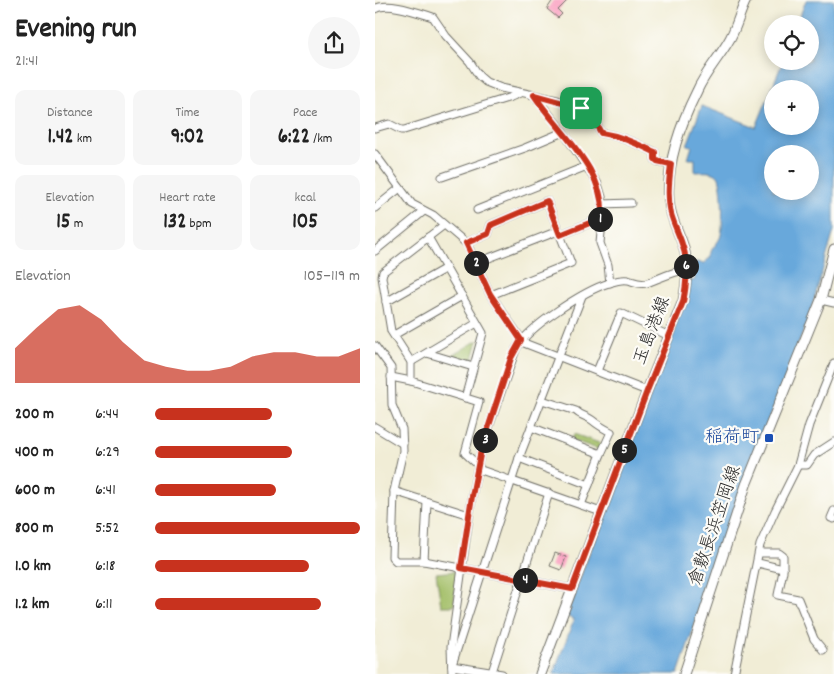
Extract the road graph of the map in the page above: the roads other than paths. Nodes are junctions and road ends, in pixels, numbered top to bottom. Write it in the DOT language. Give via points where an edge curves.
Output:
graph roads {
  1 [pos="746,0"];
  2 [pos="375,9"];
  3 [pos="520,93"];
  4 [pos="534,95"];
  5 [pos="375,128"];
  6 [pos="563,132"];
  7 [pos="375,154"];
  8 [pos="671,164"];
  9 [pos="587,166"];
  10 [pos="442,177"];
  11 [pos="400,188"];
  12 [pos="631,203"];
  13 [pos="602,204"];
  14 [pos="375,208"];
  15 [pos="477,210"];
  16 [pos="424,211"];
  17 [pos="602,218"];
  18 [pos="444,225"];
  19 [pos="559,233"];
  20 [pos="428,237"];
  21 [pos="466,243"];
  22 [pos="834,249"];
  23 [pos="375,251"];
  24 [pos="476,263"];
  25 [pos="446,268"];
  26 [pos="687,269"];
  27 [pos="610,282"];
  28 [pos="491,295"];
  29 [pos="462,296"];
  30 [pos="582,296"];
  31 [pos="821,300"];
  32 [pos="386,302"];
  33 [pos="834,303"];
  34 [pos="477,323"];
  35 [pos="394,335"];
  36 [pos="669,336"];
  37 [pos="521,340"];
  38 [pos="375,346"];
  39 [pos="427,353"];
  40 [pos="559,357"];
  41 [pos="411,362"];
  42 [pos="834,363"];
  43 [pos="473,367"];
  44 [pos="597,372"];
  45 [pos="391,377"];
  46 [pos="411,382"];
  47 [pos="826,384"];
  48 [pos="834,388"];
  49 [pos="647,391"];
  50 [pos="465,398"];
  51 [pos="542,400"];
  52 [pos="375,427"];
  53 [pos="531,427"];
  54 [pos="834,442"];
  55 [pos="403,444"];
  56 [pos="601,454"];
  57 [pos="519,458"];
  58 [pos="798,465"];
  59 [pos="478,467"];
  60 [pos="511,480"];
  61 [pos="589,484"];
  62 [pos="395,491"];
  63 [pos="549,493"];
  64 [pos="427,502"];
  65 [pos="581,505"];
  66 [pos="601,512"];
  67 [pos="834,512"];
  68 [pos="469,515"];
  69 [pos="834,519"];
  70 [pos="759,553"];
  71 [pos="424,561"];
  72 [pos="757,564"];
  73 [pos="461,568"];
  74 [pos="783,569"];
  75 [pos="482,572"];
  76 [pos="522,580"];
  77 [pos="572,589"];
  78 [pos="823,650"];
  79 [pos="452,666"];
  80 [pos="492,672"];
  81 [pos="452,674"];
  82 [pos="502,674"];
  83 [pos="540,674"];
  84 [pos="684,674"];
  85 [pos="734,674"];
  1 -- 8 [label="main road, 玉島港線" via="728,42 697,90"];
  2 -- 3 [label="street" via="384,6 399,8 433,17 479,76 494,86"];
  3 -- 4 [label="street"];
  3 -- 5 [label="street" via="404,130 389,124"];
  4 -- 6 [label="street"];
  4 -- 8 [label="street" via="581,108 601,133 618,136 655,152 657,161"];
  6 -- 9 [label="street"];
  6 -- 10 [label="street"];
  7 -- 11 [label="street"];
  8 -- 26 [label="main road, 玉島港線" via="669,201"];
  9 -- 13 [label="street" via="598,184"];
  9 -- 15 [label="street"];
  11 -- 14 [label="street"];
  11 -- 16 [label="street" via="412,204"];
  12 -- 13 [label="street"];
  13 -- 17 [label="street"];
  16 -- 18 [label="street"];
  16 -- 23 [label="street"];
  17 -- 19 [label="street"];
  17 -- 27 [label="street" via="600,243"];
  18 -- 20 [label="street"];
  18 -- 21 [label="street"];
  19 -- 21 [label="street" via="547,201 491,225 488,234"];
  19 -- 24 [label="street"];
  19 -- 28 [label="street" via="571,263"];
  20 -- 25 [label="street"];
  20 -- 32 [label="street" via="383,272"];
  21 -- 24 [label="street"];
  22 -- 31 [label="main road, 倉敷長浜笠岡線"];
  24 -- 28 [label="street"];
  25 -- 29 [label="street"];
  25 -- 32 [label="street"];
  26 -- 27 [label="street" via="645,284 626,280"];
  26 -- 36 [label="main road, 玉島港線" via="683,302"];
  27 -- 30 [label="street"];
  28 -- 37 [label="street"];
  29 -- 34 [label="street"];
  29 -- 35 [label="street"];
  30 -- 37 [label="street"];
  30 -- 40 [label="street"];
  31 -- 33 [label="street"];
  31 -- 84 [label="main road, 倉敷長浜笠岡線" via="746,485"];
  32 -- 35 [label="street"];
  34 -- 39 [label="street"];
  34 -- 43 [label="street" via="483,333"];
  35 -- 41 [label="street"];
  36 -- 44 [label="street" via="621,313"];
  36 -- 49 [label="main road, 玉島港線"];
  37 -- 40 [label="street"];
  37 -- 59 [label="street" via="511,358"];
  38 -- 45 [label="street" via="391,368"];
  39 -- 41 [label="street"];
  39 -- 43 [label="street"];
  40 -- 44 [label="street"];
  40 -- 51 [label="street"];
  41 -- 46 [label="street"];
  42 -- 47 [label="street"];
  43 -- 50 [label="street"];
  44 -- 49 [label="street"];
  45 -- 46 [label="street"];
  45 -- 55 [label="street" via="391,405 402,429"];
  46 -- 50 [label="street"];
  47 -- 48 [label="street"];
  47 -- 58 [label="street" via="809,425"];
  49 -- 66 [label="main road, 玉島港線"];
  50 -- 59 [label="street" via="479,402 465,453"];
  51 -- 53 [label="street"];
  51 -- 56 [label="street" via="576,411 591,419 596,426 611,432"];
  52 -- 55 [label="street"];
  53 -- 56 [label="street"];
  53 -- 57 [label="street"];
  54 -- 58 [label="street" via="814,455 807,465"];
  55 -- 62 [label="street"];
  56 -- 61 [label="street"];
  57 -- 60 [label="street"];
  57 -- 61 [label="street"];
  58 -- 70 [label="street" via="775,510"];
  59 -- 60 [label="street"];
  59 -- 68 [label="street"];
  60 -- 63 [label="street"];
  60 -- 75 [label="street"];
  61 -- 65 [label="street"];
  62 -- 64 [label="street"];
  62 -- 71 [label="street" via="392,557 396,561"];
  63 -- 65 [label="street"];
  63 -- 76 [label="street"];
  64 -- 68 [label="street"];
  64 -- 71 [label="street"];
  65 -- 66 [label="street"];
  66 -- 77 [label="main road, 玉島港線"];
  67 -- 69 [label="street" via="831,518"];
  68 -- 73 [label="street"];
  70 -- 72 [label="street"];
  70 -- 74 [label="street" via="781,554"];
  71 -- 73 [label="street"];
  72 -- 74 [label="street"];
  72 -- 85 [label="street"];
  73 -- 75 [label="street"];
  73 -- 79 [label="street" via="451,647"];
  74 -- 78 [label="street" via="778,595 798,599 816,643"];
  75 -- 76 [label="street"];
  75 -- 79 [label="street"];
  76 -- 77 [label="street"];
  76 -- 80 [label="street"];
  77 -- 83 [label="main road, 玉島港線"];
  79 -- 80 [label="street"];
  79 -- 81 [label="street"];
  80 -- 82 [label="street"];
}
